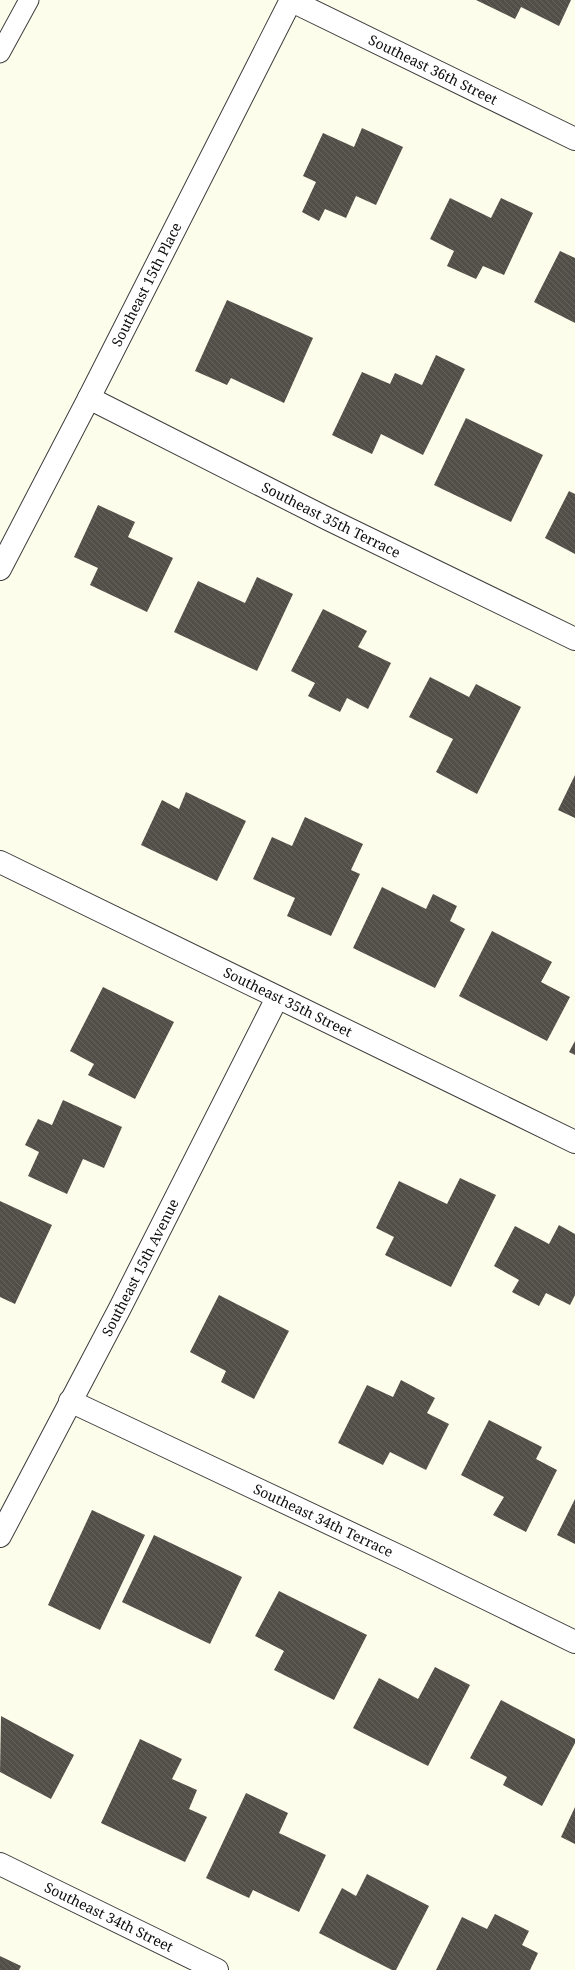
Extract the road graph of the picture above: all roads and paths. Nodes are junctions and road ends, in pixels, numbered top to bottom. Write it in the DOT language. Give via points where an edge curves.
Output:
graph roads {
  1 [pos="29,0"];
  2 [pos="291,0"];
  3 [pos="0,53"];
  4 [pos="575,138"];
  5 [pos="89,398"];
  6 [pos="0,569"];
  7 [pos="575,639"];
  8 [pos="0,862"];
  9 [pos="277,998"];
  10 [pos="575,1142"];
  11 [pos="70,1401"];
  12 [pos="0,1536"];
  13 [pos="575,1642"];
  14 [pos="0,1864"];
  15 [pos="218,1970"];
  1 -- 3 [label="lane"];
  2 -- 4 [label="street, Southeast 36th Street"];
  2 -- 5 [label="street, Southeast 15th Place"];
  5 -- 6 [label="street, Southeast 15th Place"];
  5 -- 7 [label="street, Southeast 35th Terrace" via="328,519"];
  8 -- 9 [label="street, Southeast 35th Street"];
  9 -- 10 [label="street, Southeast 35th Street"];
  9 -- 11 [label="street, Southeast 15th Avenue"];
  11 -- 12 [label="street, Southeast 15th Avenue"];
  11 -- 13 [label="street, Southeast 34th Terrace"];
  14 -- 15 [label="street, Southeast 34th Street"];
}
